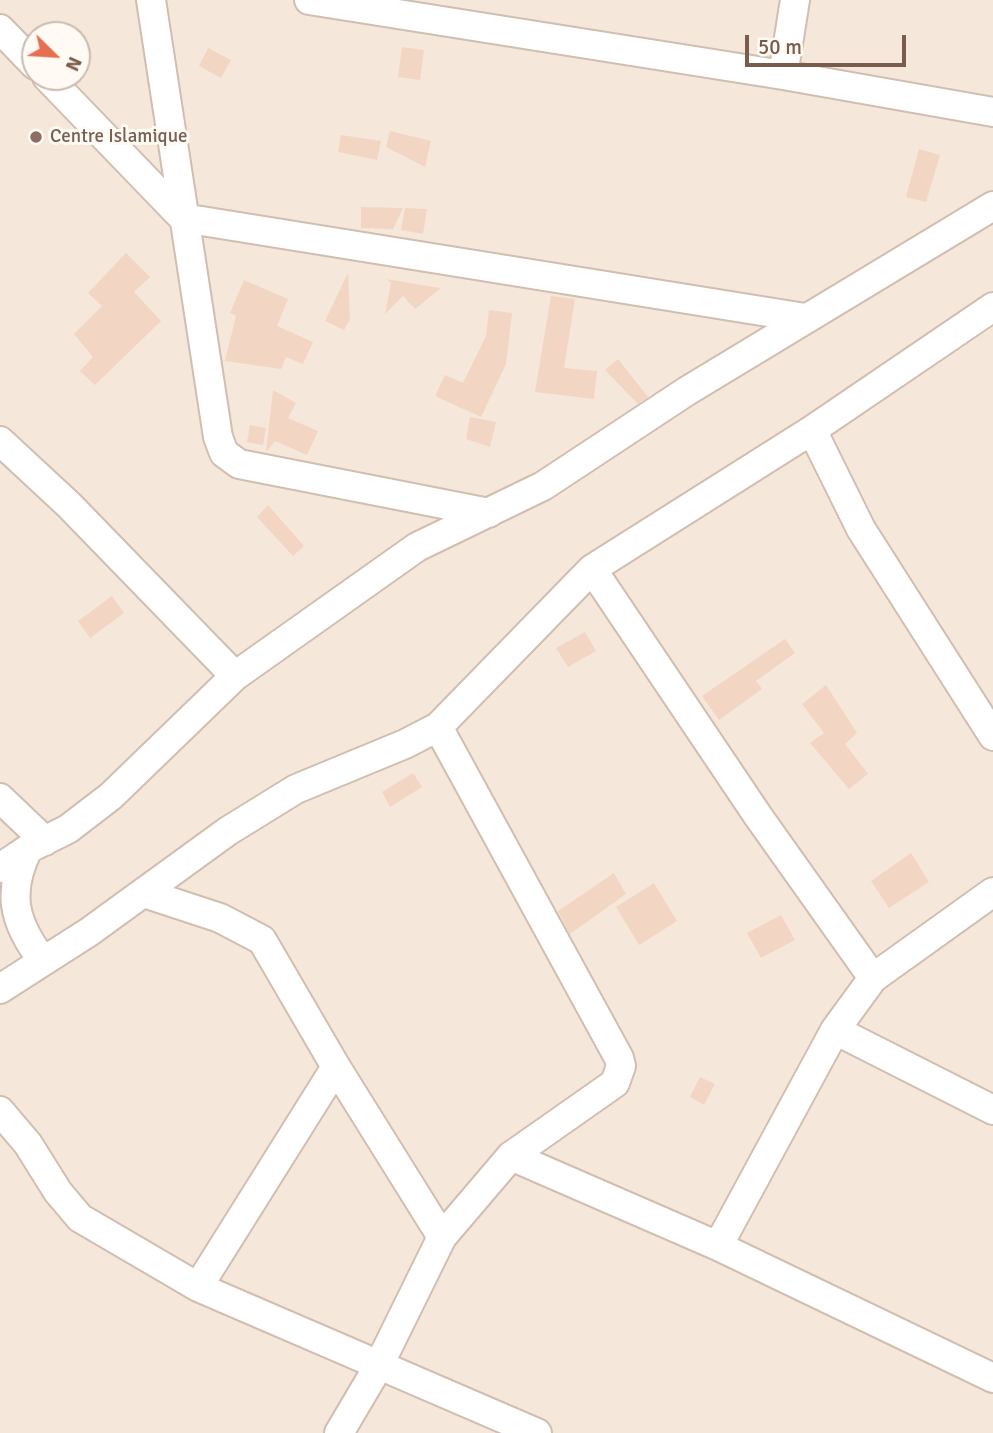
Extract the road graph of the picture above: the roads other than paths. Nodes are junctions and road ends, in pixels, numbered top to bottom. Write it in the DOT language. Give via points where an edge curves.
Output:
graph roads {
  1 [pos="151,0"];
  2 [pos="309,0"];
  3 [pos="795,0"];
  4 [pos="0,29"];
  5 [pos="21,51"];
  6 [pos="783,75"];
  7 [pos="61,91"];
  8 [pos="993,112"];
  9 [pos="993,206"];
  10 [pos="183,218"];
  11 [pos="993,307"];
  12 [pos="805,318"];
  13 [pos="812,430"];
  14 [pos="0,441"];
  15 [pos="489,513"];
  16 [pos="592,569"];
  17 [pos="234,676"];
  18 [pos="439,727"];
  19 [pos="993,736"];
  20 [pos="0,799"];
  21 [pos="36,845"];
  22 [pos="0,868"];
  23 [pos="993,892"];
  24 [pos="144,893"];
  25 [pos="43,961"];
  26 [pos="873,978"];
  27 [pos="0,989"];
  28 [pos="835,1030"];
  29 [pos="336,1067"];
  30 [pos="993,1110"];
  31 [pos="0,1111"];
  32 [pos="511,1156"];
  33 [pos="442,1237"];
  34 [pos="718,1246"];
  35 [pos="198,1287"];
  36 [pos="378,1367"];
  37 [pos="993,1378"];
  38 [pos="339,1433"];
  39 [pos="537,1433"];
  1 -- 10 [label="street"];
  2 -- 6 [label="street"];
  3 -- 6 [label="street"];
  4 -- 5 [label="street"];
  6 -- 8 [label="street"];
  7 -- 10 [label="street"];
  9 -- 12 [label="street"];
  10 -- 12 [label="street"];
  10 -- 15 [label="street" via="224,453 239,464"];
  11 -- 13 [label="street"];
  12 -- 15 [label="street" via="543,486"];
  13 -- 16 [label="street"];
  13 -- 19 [label="street" via="861,529"];
  14 -- 17 [label="street" via="69,505"];
  15 -- 17 [label="street" via="417,547"];
  16 -- 18 [label="street"];
  16 -- 26 [label="street" via="758,817"];
  17 -- 21 [label="street" via="111,796 68,829"];
  18 -- 24 [label="street" via="296,789 228,831"];
  18 -- 32 [label="street" via="621,1066 615,1083"];
  20 -- 21 [label="street"];
  21 -- 22 [label="street"];
  21 -- 25 [label="street" via="16,872 14,893 23,935"];
  23 -- 26 [label="street"];
  24 -- 25 [label="street"];
  24 -- 29 [label="street" via="220,918 262,940"];
  25 -- 27 [label="street"];
  26 -- 28 [label="street"];
  28 -- 30 [label="street"];
  28 -- 34 [label="street"];
  29 -- 33 [label="street"];
  29 -- 35 [label="street"];
  31 -- 35 [label="street" via="80,1218"];
  32 -- 33 [label="street"];
  32 -- 34 [label="street"];
  33 -- 36 [label="street"];
  34 -- 37 [label="street"];
  35 -- 36 [label="street"];
  36 -- 38 [label="street"];
  36 -- 39 [label="street"];
}
